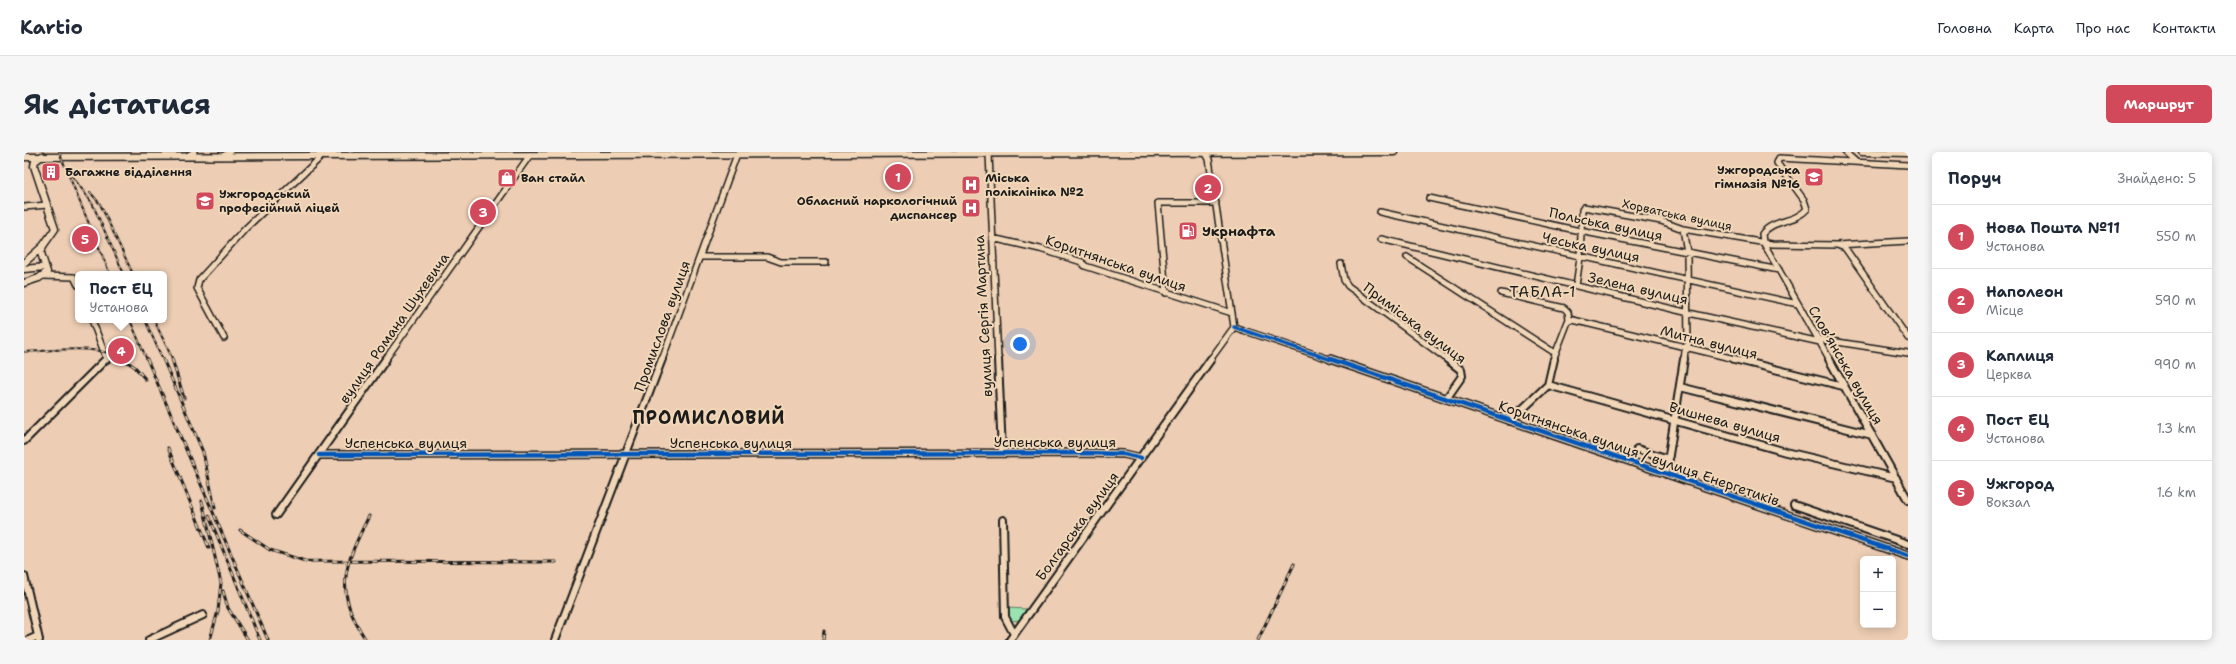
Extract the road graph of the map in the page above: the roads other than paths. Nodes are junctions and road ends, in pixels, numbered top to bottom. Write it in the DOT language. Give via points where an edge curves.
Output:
graph roads {
  1 [pos="47,152"];
  2 [pos="194,152"];
  3 [pos="230,152"];
  4 [pos="1394,152"];
  5 [pos="1862,152"];
  6 [pos="521,153"];
  7 [pos="616,153"];
  8 [pos="675,153"];
  9 [pos="1044,153"];
  10 [pos="1205,153"];
  11 [pos="1299,153"];
  12 [pos="1908,153"];
  13 [pos="72,154"];
  14 [pos="428,154"];
  15 [pos="737,154"];
  16 [pos="989,154"];
  17 [pos="530,155"];
  18 [pos="187,156"];
  19 [pos="223,156"];
  20 [pos="322,156"];
  21 [pos="1850,156"];
  22 [pos="24,157"];
  23 [pos="40,157"];
  24 [pos="1908,165"];
  25 [pos="1429,198"];
  26 [pos="1216,203"];
  27 [pos="47,205"];
  28 [pos="24,207"];
  29 [pos="1380,212"];
  30 [pos="1683,229"];
  31 [pos="1580,231"];
  32 [pos="992,238"];
  33 [pos="1381,239"];
  34 [pos="1908,241"];
  35 [pos="1763,242"];
  36 [pos="1837,245"];
  37 [pos="43,246"];
  38 [pos="1688,252"];
  39 [pos="701,257"];
  40 [pos="1407,257"];
  41 [pos="1580,258"];
  42 [pos="826,262"];
  43 [pos="24,263"];
  44 [pos="1342,264"];
  45 [pos="45,267"];
  46 [pos="24,269"];
  47 [pos="1779,270"];
  48 [pos="43,276"];
  49 [pos="75,279"];
  50 [pos="1688,280"];
  51 [pos="24,283"];
  52 [pos="1576,286"];
  53 [pos="1166,293"];
  54 [pos="1501,293"];
  55 [pos="1798,304"];
  56 [pos="1232,313"];
  57 [pos="1689,313"];
  58 [pos="1569,319"];
  59 [pos="93,323"];
  60 [pos="1234,327"];
  61 [pos="224,338"];
  62 [pos="1908,338"];
  63 [pos="1819,340"];
  64 [pos="1688,349"];
  65 [pos="1555,353"];
  66 [pos="1908,353"];
  67 [pos="1548,385"];
  68 [pos="1843,386"];
  69 [pos="1680,387"];
  70 [pos="1446,399"];
  71 [pos="1674,420"];
  72 [pos="1510,421"];
  73 [pos="1872,435"];
  74 [pos="24,441"];
  75 [pos="1637,449"];
  76 [pos="1002,453"];
  77 [pos="627,454"];
  78 [pos="319,455"];
  79 [pos="1141,458"];
  80 [pos="1669,459"];
  81 [pos="1666,474"];
  82 [pos="1896,478"];
  83 [pos="1908,500"];
  84 [pos="1794,505"];
  85 [pos="276,515"];
  86 [pos="1003,520"];
  87 [pos="1908,544"];
  88 [pos="1908,556"];
  89 [pos="24,576"];
  90 [pos="27,596"];
  91 [pos="203,615"];
  92 [pos="1012,637"];
  93 [pos="39,638"];
  94 [pos="29,640"];
  95 [pos="149,640"];
  96 [pos="555,640"];
  1 -- 23 [label="main road"];
  2 -- 18 [label="street"];
  3 -- 19 [label="street"];
  4 -- 11 [label="main road"];
  5 -- 12 [label="main road"];
  6 -- 14 [label="main road"];
  6 -- 17 [label="main road"];
  7 -- 8 [label="main road"];
  7 -- 17 [label="main road"];
  8 -- 15 [label="main road"];
  9 -- 10 [label="main road"];
  9 -- 16 [label="main road"];
  10 -- 11 [label="main road"];
  10 -- 26 [label="street" via="1209,158"];
  13 -- 18 [label="main road"];
  13 -- 23 [label="main road"];
  14 -- 20 [label="main road"];
  15 -- 16 [label="main road"];
  15 -- 39 [label="street, Промислова вулиця"];
  16 -- 32 [label="street, вулиця Сергія Мартина"];
  17 -- 78 [label="street, вулиця Романа Шухевича"];
  18 -- 19 [label="main road"];
  19 -- 20 [label="main road"];
  20 -- 61 [label="street" via="246,228 199,280 197,288"];
  21 -- 24 [label="street"];
  21 -- 35 [label="street" via="1777,159 1804,200 1807,209 1799,217 1763,231"];
  22 -- 23 [label="main road"];
  23 -- 27 [label="main road" via="34,166"];
  25 -- 31 [label="street, Польська вулиця"];
  26 -- 53 [label="street" via="1158,203"];
  26 -- 56 [label="street"];
  27 -- 28 [label="street"];
  27 -- 37 [label="main road" via="55,229"];
  29 -- 41 [label="street, Чеська вулиця"];
  30 -- 31 [label="street, Хорватська вулиця" via="1660,221 1586,207 1582,210"];
  30 -- 35 [label="street, Хорватська вулиця"];
  30 -- 38 [label="street"];
  31 -- 38 [label="street, Польська вулиця"];
  31 -- 41 [label="street"];
  32 -- 53 [label="street, Коритнянська вулиця" via="1057,254"];
  32 -- 76 [label="street, вулиця Сергія Мартина"];
  33 -- 52 [label="street, Зелена вулиця"];
  34 -- 36 [label="street, Хорватська вулиця"];
  35 -- 36 [label="street, Хорватська вулиця"];
  35 -- 47 [label="street, Словʼянська вулиця"];
  36 -- 62 [label="street" via="1845,248"];
  37 -- 43 [label="main road"];
  37 -- 45 [label="main road"];
  38 -- 47 [label="street, Польська вулиця"];
  38 -- 50 [label="street"];
  39 -- 42 [label="street" via="767,257 781,262"];
  39 -- 77 [label="street, Промислова вулиця"];
  40 -- 65 [label="street"];
  41 -- 50 [label="street, Чеська вулиця"];
  41 -- 52 [label="street"];
  44 -- 70 [label="street, Приміська вулиця" via="1344,280 1348,286 1462,370 1462,376"];
  45 -- 46 [label="main road"];
  45 -- 48 [label="main road" via="47,272"];
  47 -- 55 [label="street, Словʼянська вулиця"];
  48 -- 49 [label="street"];
  48 -- 51 [label="main road"];
  50 -- 55 [label="street, Чеська вулиця"];
  50 -- 57 [label="street"];
  52 -- 57 [label="street, Зелена вулиця"];
  53 -- 56 [label="street, Коритнянська вулиця"];
  54 -- 58 [label="street" via="1567,310"];
  55 -- 63 [label="street, Словʼянська вулиця"];
  56 -- 60 [label="street"];
  57 -- 63 [label="street, Зелена вулиця"];
  57 -- 64 [label="street"];
  58 -- 64 [label="street, Митна вулиця"];
  58 -- 65 [label="street" via="1561,344"];
  59 -- 74 [label="street" via="107,362"];
  60 -- 70 [label="street, Коритнянська вулиця / вулиця Енергетиків"];
  60 -- 79 [label="street, Болгарська вулиця"];
  63 -- 66 [label="street, Зелена вулиця"];
  63 -- 68 [label="street, Словʼянська вулиця"];
  64 -- 68 [label="street, Митна вулиця"];
  64 -- 69 [label="street" via="1685,351"];
  65 -- 67 [label="street"];
  67 -- 71 [label="street, Вишнева вулиця"];
  67 -- 72 [label="street"];
  68 -- 73 [label="street, Словʼянська вулиця"];
  69 -- 71 [label="street"];
  69 -- 73 [label="street"];
  70 -- 72 [label="street, Коритнянська вулиця / вулиця Енергетиків"];
  71 -- 80 [label="street"];
  71 -- 82 [label="street, Вишнева вулиця" via="1786,452"];
  72 -- 81 [label="street, Коритнянська вулиця / вулиця Енергетиків"];
  73 -- 82 [label="street, Словʼянська вулиця"];
  75 -- 80 [label="street"];
  76 -- 77 [label="street, Успенська вулиця"];
  76 -- 79 [label="street, Успенська вулиця" via="1124,454"];
  77 -- 78 [label="street, Успенська вулиця"];
  77 -- 96 [label="street, Промислова вулиця"];
  78 -- 85 [label="street, вулиця Романа Шухевича"];
  79 -- 92 [label="street, Болгарська вулиця"];
  80 -- 81 [label="street"];
  81 -- 88 [label="street, Коритнянська вулиця / вулиця Енергетиків"];
  82 -- 83 [label="street, Словʼянська вулиця"];
  84 -- 87 [label="street"];
  86 -- 92 [label="street" via="1005,617"];
  89 -- 90 [label="street"];
  90 -- 93 [label="street"];
  91 -- 95 [label="street"];
  93 -- 94 [label="street"];
}
